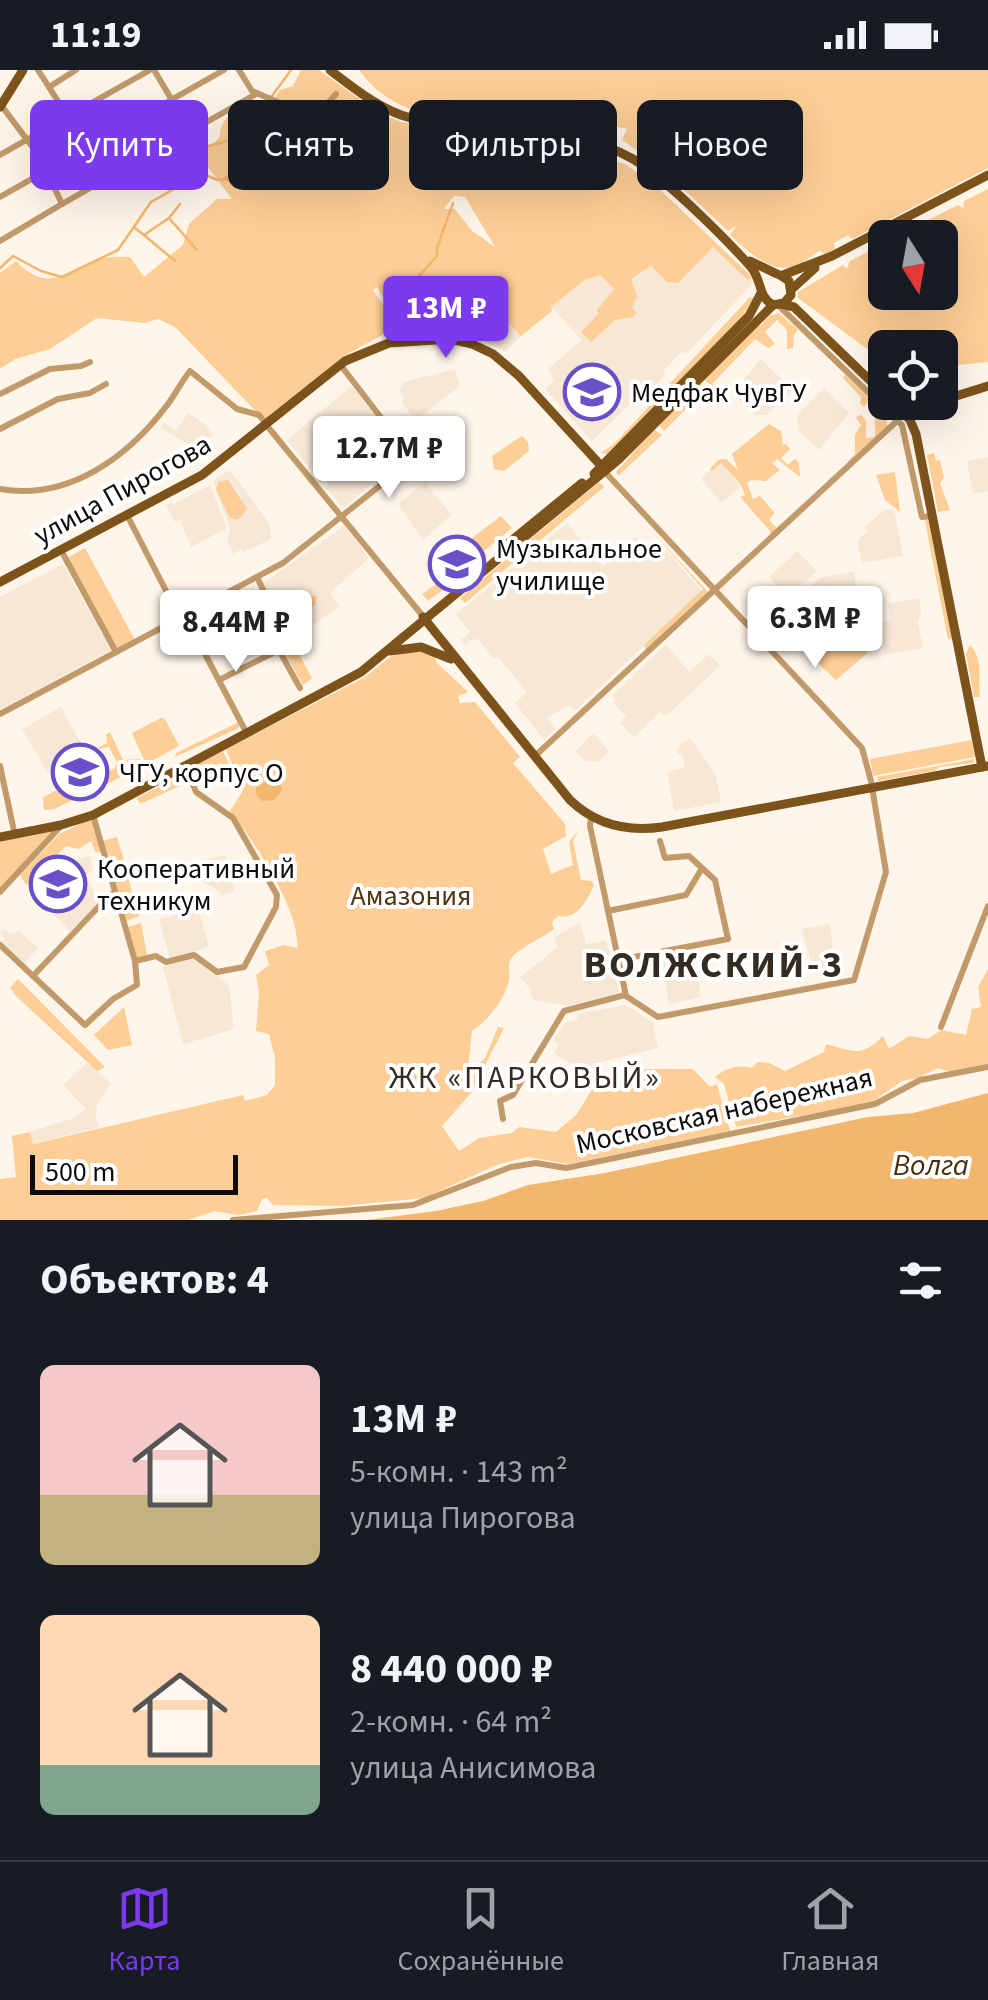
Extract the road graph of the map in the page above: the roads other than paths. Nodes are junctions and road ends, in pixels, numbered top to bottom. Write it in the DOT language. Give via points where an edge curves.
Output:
graph roads {
  1 [pos="23,70"];
  2 [pos="38,70"];
  3 [pos="76,70"];
  4 [pos="152,70"];
  5 [pos="224,70"];
  6 [pos="239,70"];
  7 [pos="333,70"];
  8 [pos="346,80"];
  9 [pos="49,87"];
  10 [pos="336,94"];
  11 [pos="263,97"];
  12 [pos="56,100"];
  13 [pos="97,100"];
  14 [pos="172,100"];
  15 [pos="1,106"];
  16 [pos="208,123"];
  17 [pos="30,136"];
  18 [pos="26,138"];
  19 [pos="30,143"];
  20 [pos="0,155"];
  21 [pos="988,175"];
  22 [pos="30,181"];
  23 [pos="55,190"];
  24 [pos="89,190"];
  25 [pos="0,197"];
  26 [pos="62,204"];
  27 [pos="0,242"];
  28 [pos="832,256"];
  29 [pos="778,275"];
  30 [pos="761,290"];
  31 [pos="791,292"];
  32 [pos="779,306"];
  33 [pos="90,362"];
  34 [pos="343,364"];
  35 [pos="868,371"];
  36 [pos="868,376"];
  37 [pos="868,377"];
  38 [pos="106,384"];
  39 [pos="985,385"];
  40 [pos="958,393"];
  41 [pos="0,394"];
  42 [pos="900,420"];
  43 [pos="910,420"];
  44 [pos="914,420"];
  45 [pos="916,420"];
  46 [pos="918,420"];
  47 [pos="268,426"];
  48 [pos="917,428"];
  49 [pos="0,429"];
  50 [pos="441,437"];
  51 [pos="921,451"];
  52 [pos="413,459"];
  53 [pos="603,468"];
  54 [pos="0,489"];
  55 [pos="343,515"];
  56 [pos="933,515"];
  57 [pos="128,516"];
  58 [pos="62,551"];
  59 [pos="257,577"];
  60 [pos="0,584"];
  61 [pos="715,590"];
  62 [pos="182,617"];
  63 [pos="424,617"];
  64 [pos="279,650"];
  65 [pos="387,651"];
  66 [pos="116,652"];
  67 [pos="458,664"];
  68 [pos="219,680"];
  69 [pos="300,688"];
  70 [pos="301,703"];
  71 [pos="0,714"];
  72 [pos="503,717"];
  73 [pos="244,730"];
  74 [pos="536,756"];
  75 [pos="984,765"];
  76 [pos="0,766"];
  77 [pos="186,767"];
  78 [pos="872,786"];
  79 [pos="109,804"];
  80 [pos="92,813"];
  81 [pos="589,814"];
  82 [pos="62,823"];
  83 [pos="14,831"];
  84 [pos="0,836"];
  85 [pos="660,841"];
  86 [pos="701,870"];
  87 [pos="0,892"];
  88 [pos="115,893"];
  89 [pos="988,906"];
  90 [pos="608,911"];
  91 [pos="0,945"];
  92 [pos="135,960"];
  93 [pos="618,960"];
  94 [pos="33,976"];
  95 [pos="626,995"];
  96 [pos="941,1027"];
  97 [pos="988,1068"];
  98 [pos="502,1119"];
  99 [pos="232,1220"];
  1 -- 15 [label="main road"];
  2 -- 9 [label="street"];
  3 -- 9 [label="street"];
  4 -- 13 [label="street"];
  4 -- 14 [label="street"];
  5 -- 14 [label="street"];
  6 -- 11 [label="street"];
  7 -- 8 [label="main road"];
  8 -- 29 [label="main road" via="411,113 574,135 622,150 663,178 751,262"];
  8 -- 30 [label="main road" via="410,117 581,140 618,152 666,185 750,266"];
  9 -- 12 [label="street"];
  10 -- 11 [label="street" via="308,123"];
  11 -- 16 [label="street"];
  15 -- 18 [label="street"];
  17 -- 18 [label="street"];
  18 -- 19 [label="street"];
  18 -- 20 [label="street"];
  21 -- 28 [label="main road"];
  22 -- 25 [label="street"];
  23 -- 26 [label="street"];
  24 -- 26 [label="street"];
  26 -- 27 [label="street"];
  28 -- 29 [label="main road"];
  28 -- 31 [label="main road"];
  29 -- 30 [label="main road" via="767,277"];
  29 -- 31 [label="main road" via="788,279"];
  30 -- 32 [label="main road"];
  30 -- 53 [label="main road" via="749,316"];
  31 -- 32 [label="main road"];
  31 -- 36 [label="main road" via="796,306"];
  32 -- 35 [label="street"];
  32 -- 37 [label="main road" via="794,308"];
  32 -- 53 [label="main road"];
  33 -- 41 [label="street" via="50,369"];
  34 -- 47 [label="main road, улица Пирогова"];
  34 -- 52 [label="street"];
  34 -- 53 [label="main road, улица Пирогова" via="413,341 484,350"];
  38 -- 49 [label="street"];
  39 -- 40 [label="main road"];
  42 -- 61 [label="street"];
  43 -- 56 [label="street" via="905,433 922,518"];
  44 -- 51 [label="main road"];
  45 -- 48 [label="main road"];
  46 -- 48 [label="main road"];
  47 -- 54 [label="street" via="190,370 150,425 104,466 51,490"];
  47 -- 55 [label="street"];
  47 -- 57 [label="main road, улица Пирогова" via="203,476"];
  48 -- 51 [label="main road"];
  50 -- 52 [label="street"];
  51 -- 56 [label="main road"];
  52 -- 55 [label="street"];
  53 -- 61 [label="street"];
  53 -- 63 [label="main road"];
  55 -- 59 [label="street"];
  55 -- 63 [label="street"];
  56 -- 75 [label="main road"];
  57 -- 58 [label="main road, улица Пирогова"];
  57 -- 62 [label="street"];
  58 -- 60 [label="main road, улица Пирогова"];
  58 -- 66 [label="street"];
  59 -- 62 [label="street"];
  59 -- 64 [label="street" via="289,644"];
  61 -- 74 [label="street"];
  61 -- 78 [label="street" via="862,748"];
  62 -- 66 [label="street"];
  62 -- 68 [label="street"];
  63 -- 65 [label="main road"];
  63 -- 67 [label="main road"];
  63 -- 70 [label="main road"];
  63 -- 72 [label="main road"];
  64 -- 68 [label="street"];
  64 -- 69 [label="street"];
  65 -- 67 [label="main road" via="422,646"];
  65 -- 70 [label="main road" via="351,679"];
  66 -- 71 [label="street"];
  67 -- 72 [label="main road"];
  68 -- 73 [label="street"];
  70 -- 73 [label="main road"];
  70 -- 77 [label="main road"];
  72 -- 74 [label="main road"];
  73 -- 79 [label="main road"];
  74 -- 81 [label="main road"];
  75 -- 78 [label="main road"];
  76 -- 83 [label="street"];
  77 -- 79 [label="main road"];
  77 -- 92 [label="street" via="196,792 236,823 275,891 276,908 244,967 218,972 194,954"];
  78 -- 81 [label="main road" via="653,827 616,826"];
  78 -- 95 [label="street" via="886,872 854,980 658,1016"];
  79 -- 80 [label="main road"];
  80 -- 82 [label="main road"];
  80 -- 88 [label="street"];
  81 -- 90 [label="street"];
  82 -- 83 [label="main road"];
  82 -- 84 [label="main road"];
  82 -- 87 [label="street"];
  83 -- 84 [label="main road"];
  85 -- 86 [label="street" via="665,858 689,856"];
  86 -- 90 [label="street" via="686,896"];
  86 -- 93 [label="street" via="715,880 728,938"];
  88 -- 92 [label="street"];
  88 -- 94 [label="street" via="102,898"];
  89 -- 96 [label="street"];
  90 -- 93 [label="street"];
  91 -- 94 [label="street"];
  92 -- 94 [label="street" via="137,985 85,1025"];
  93 -- 95 [label="street"];
  95 -- 98 [label="street" via="563,1012 513,1095 500,1101"];
  97 -- 99 [label="street, Московская набережная" via="920,1080 875,1104 566,1168 511,1167 414,1205"];
}
